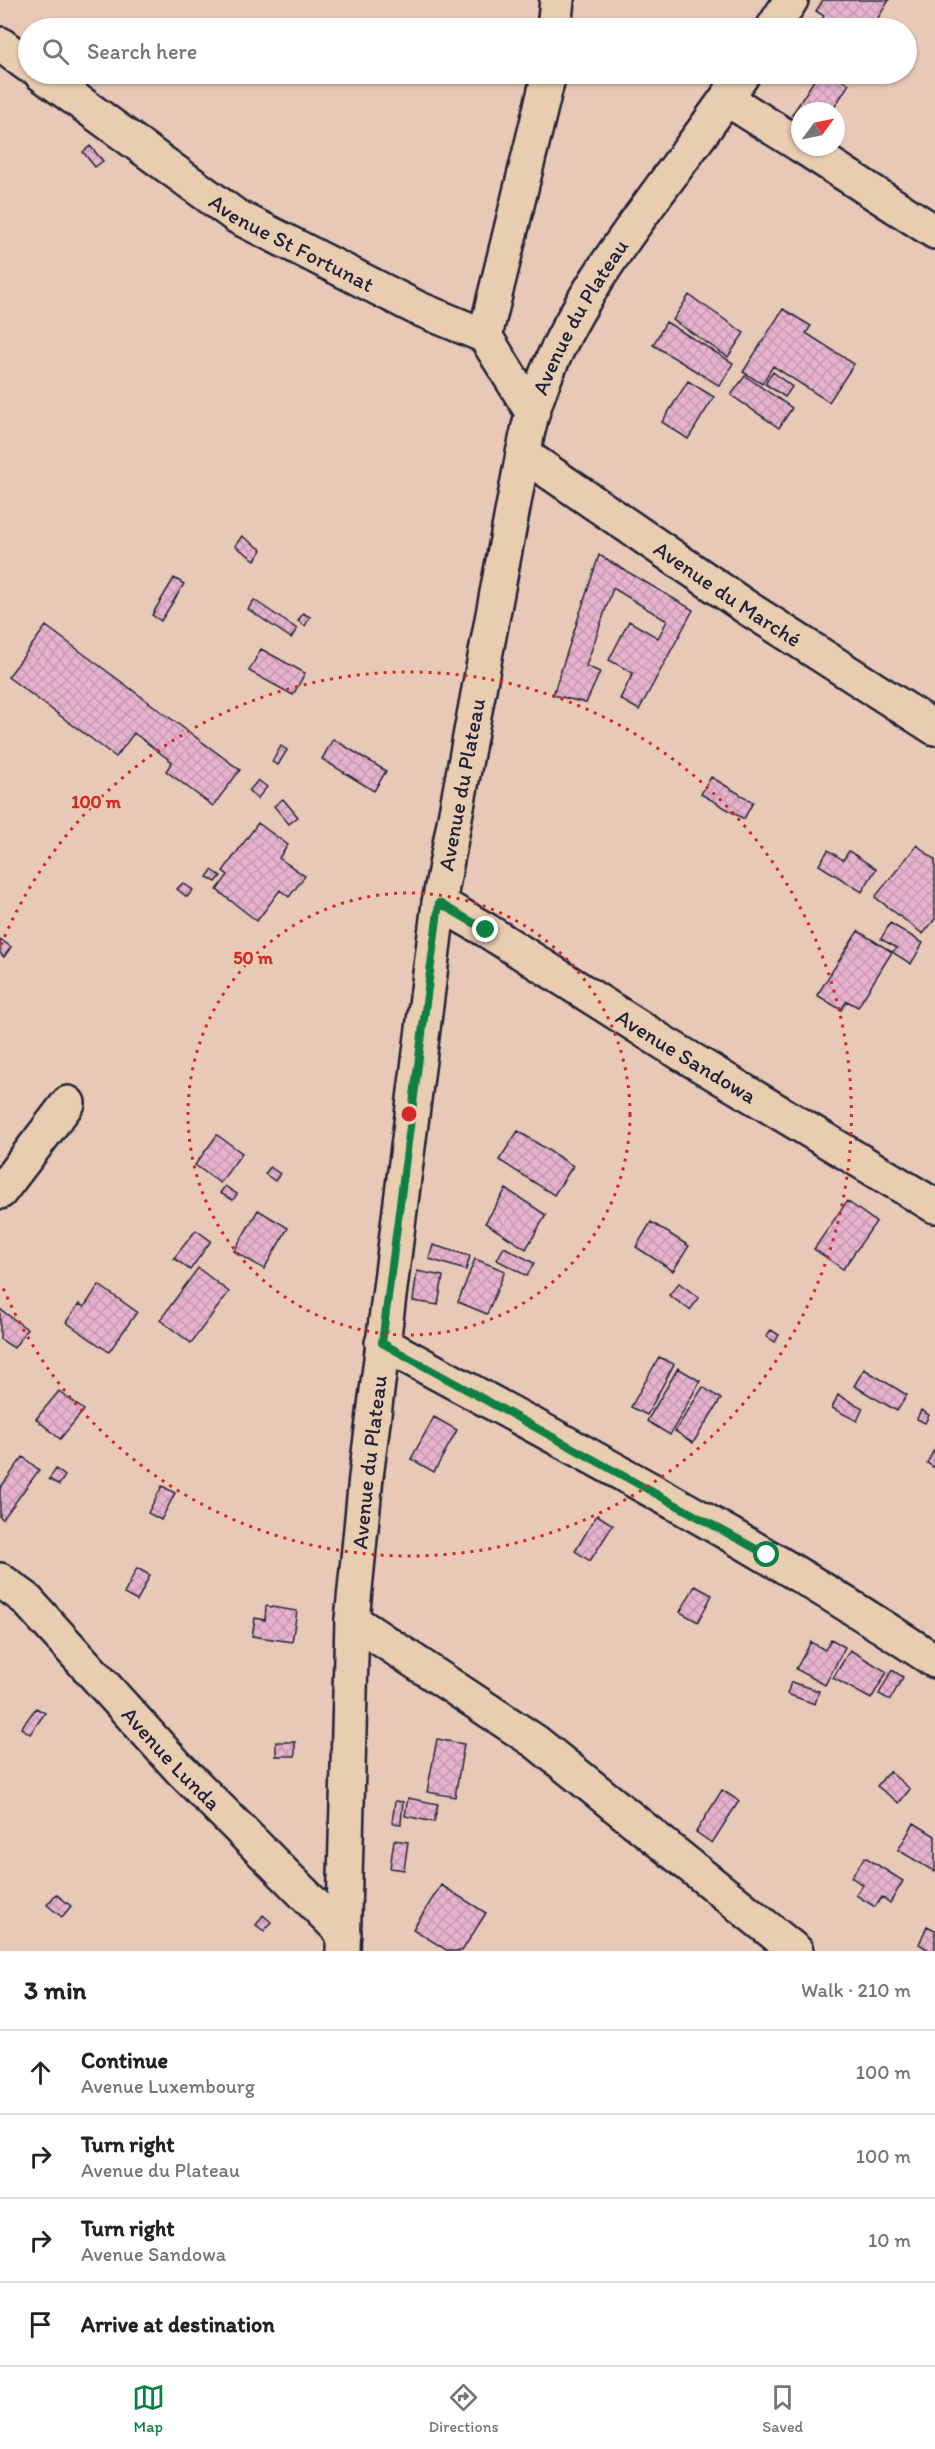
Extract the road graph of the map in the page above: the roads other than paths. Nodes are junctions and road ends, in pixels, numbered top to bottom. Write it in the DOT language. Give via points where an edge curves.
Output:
graph roads {
  1 [pos="557,0"];
  2 [pos="791,0"];
  3 [pos="555,18"];
  4 [pos="779,18"];
  5 [pos="0,44"];
  6 [pos="18,58"];
  7 [pos="55,84"];
  8 [pos="547,84"];
  9 [pos="735,86"];
  10 [pos="791,137"];
  11 [pos="817,156"];
  12 [pos="935,232"];
  13 [pos="485,336"];
  14 [pos="532,412"];
  15 [pos="523,454"];
  16 [pos="935,728"];
  17 [pos="439,903"];
  18 [pos="68,1103"];
  19 [pos="0,1192"];
  20 [pos="935,1206"];
  21 [pos="382,1343"];
  22 [pos="0,1580"];
  23 [pos="352,1620"];
  24 [pos="935,1661"];
  25 [pos="344,1942"];
  26 [pos="796,1951"];
  1 -- 3 [label="street"];
  2 -- 4 [label="street"];
  5 -- 6 [label="street"];
  7 -- 13 [label="street, Avenue St Fortunat" via="236,216 417,308"];
  8 -- 13 [label="street"];
  9 -- 10 [label="street"];
  9 -- 14 [label="street, Avenue du Plateau" via="598,277 557,352"];
  11 -- 12 [label="street"];
  13 -- 14 [label="street"];
  14 -- 15 [label="street, Avenue du Plateau"];
  15 -- 16 [label="street, Avenue du Marché" via="746,607"];
  15 -- 17 [label="street, Avenue du Plateau"];
  17 -- 20 [label="street, Avenue Sandowa"];
  17 -- 21 [label="street, Avenue du Plateau"];
  18 -- 19 [label="street"];
  21 -- 23 [label="street, Avenue du Plateau"];
  21 -- 24 [label="street" via="767,1555"];
  22 -- 25 [label="street, Avenue Lunda" via="25,1598"];
  23 -- 25 [label="street, Avenue du Plateau"];
  23 -- 26 [label="street" via="536,1742"];
}
